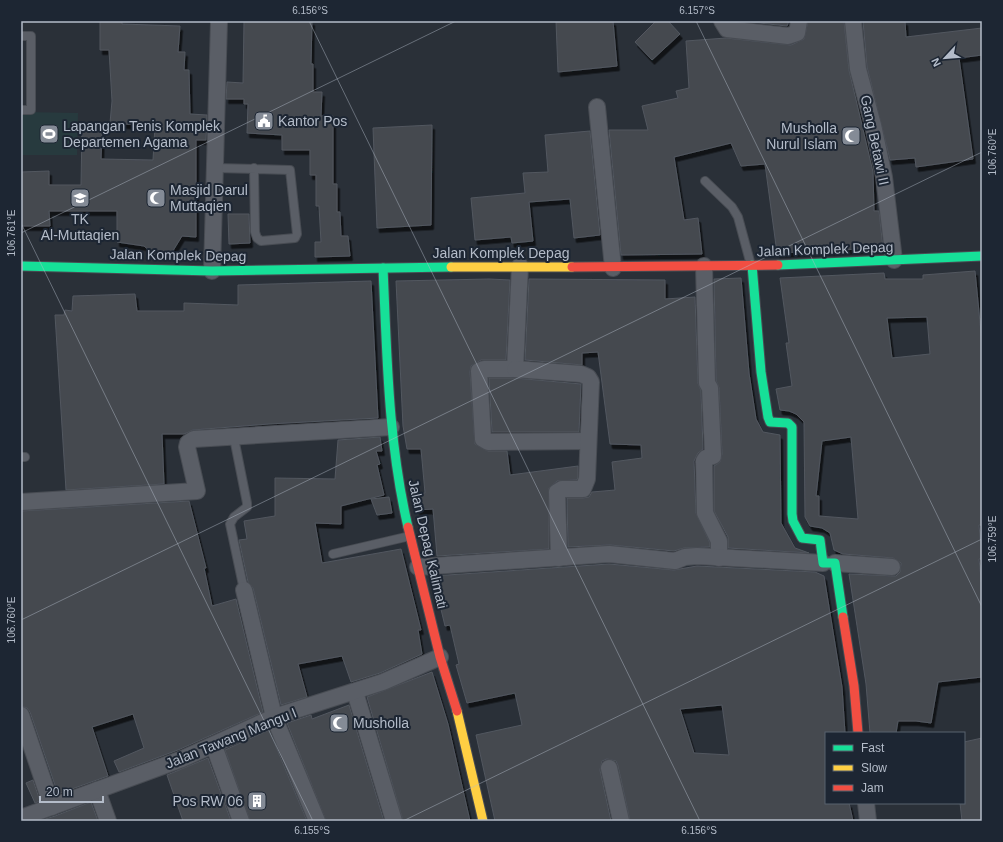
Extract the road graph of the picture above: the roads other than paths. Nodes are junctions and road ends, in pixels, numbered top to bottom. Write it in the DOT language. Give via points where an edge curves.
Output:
graph roads {
  1 [pos="219,21"];
  2 [pos="722,21"];
  3 [pos="799,21"];
  4 [pos="853,21"];
  5 [pos="21,36"];
  6 [pos="597,107"];
  7 [pos="21,110"];
  8 [pos="216,168"];
  9 [pos="254,168"];
  10 [pos="706,181"];
  11 [pos="982,256"];
  12 [pos="894,260"];
  13 [pos="752,265"];
  14 [pos="21,266"];
  15 [pos="520,266"];
  16 [pos="704,266"];
  17 [pos="383,268"];
  18 [pos="613,268"];
  19 [pos="212,271"];
  20 [pos="515,369"];
  21 [pos="391,427"];
  22 [pos="234,438"];
  23 [pos="587,441"];
  24 [pos="21,502"];
  25 [pos="410,536"];
  26 [pos="333,554"];
  27 [pos="559,558"];
  28 [pos="718,558"];
  29 [pos="829,563"];
  30 [pos="418,567"];
  31 [pos="892,567"];
  32 [pos="244,590"];
  33 [pos="440,657"];
  34 [pos="355,692"];
  35 [pos="21,715"];
  36 [pos="274,717"];
  37 [pos="858,732"];
  38 [pos="214,746"];
  39 [pos="609,768"];
  40 [pos="97,790"];
  41 [pos="866,804"];
  42 [pos="52,807"];
  43 [pos="21,818"];
  44 [pos="108,821"];
  45 [pos="241,821"];
  46 [pos="316,821"];
  47 [pos="394,821"];
  48 [pos="483,821"];
  49 [pos="621,821"];
  50 [pos="868,821"];
  1 -- 8 [label="street"];
  2 -- 3 [label="street" via="727,30 788,36 797,33"];
  4 -- 12 [label="street, Gang Betawi II" via="858,69 884,178"];
  5 -- 7 [label="lane" via="31,36 31,110"];
  6 -- 18 [label="street"];
  8 -- 9 [label="lane"];
  8 -- 19 [label="street"];
  9 -- 9 [label="lane" via="290,170 297,234 295,238 261,241 257,238"];
  10 -- 13 [label="lane" via="732,207 738,217"];
  11 -- 12 [label="street, Jalan Komplek Depag"];
  12 -- 13 [label="street, Jalan Komplek Depag"];
  13 -- 16 [label="street, Jalan Komplek Depag"];
  13 -- 29 [label="street" via="761,372 768,417 770,422 788,423 792,427 793,520 802,538 820,540"];
  14 -- 19 [label="street, Jalan Komplek Depag"];
  15 -- 17 [label="street, Jalan Komplek Depag"];
  15 -- 18 [label="street, Jalan Komplek Depag"];
  15 -- 20 [label="street"];
  16 -- 18 [label="street, Jalan Komplek Depag"];
  16 -- 28 [label="street" via="707,383 710,388 713,454 704,461 704,498 706,517 719,541"];
  17 -- 19 [label="street, Jalan Komplek Depag"];
  17 -- 21 [label="street, Jalan Depag Kalimati"];
  20 -- 23 [label="street" via="581,374 588,377 592,388"];
  20 -- 23 [label="street" via="479,371 483,439 488,442"];
  21 -- 22 [label="street"];
  21 -- 25 [label="street, Jalan Depag Kalimati"];
  22 -- 24 [label="street" via="194,439 188,443 196,491"];
  22 -- 32 [label="lane" via="247,507 234,517 230,524"];
  23 -- 27 [label="street" via="586,485 583,489 559,490 556,494"];
  25 -- 26 [label="lane"];
  25 -- 30 [label="street, Jalan Depag Kalimati"];
  27 -- 28 [label="street" via="609,554 674,561 693,556"];
  27 -- 30 [label="street"];
  28 -- 29 [label="street"];
  29 -- 31 [label="street"];
  29 -- 37 [label="street" via="854,686"];
  30 -- 33 [label="street, Jalan Depag Kalimati"];
  32 -- 36 [label="street"];
  33 -- 34 [label="street, Jalan Tawang Mangu I"];
  33 -- 48 [label="street, Jalan Depag Kalimati" via="460,721"];
  34 -- 36 [label="street, Jalan Tawang Mangu I"];
  34 -- 47 [label="street"];
  35 -- 42 [label="street"];
  36 -- 38 [label="street, Jalan Tawang Mangu I"];
  36 -- 46 [label="street"];
  38 -- 40 [label="street, Jalan Tawang Mangu I"];
  38 -- 45 [label="street"];
  39 -- 49 [label="street"];
  40 -- 42 [label="street, Jalan Tawang Mangu I"];
  40 -- 44 [label="street"];
  41 -- 50 [label="street"];
  42 -- 43 [label="street, Jalan Tawang Mangu I"];
}
